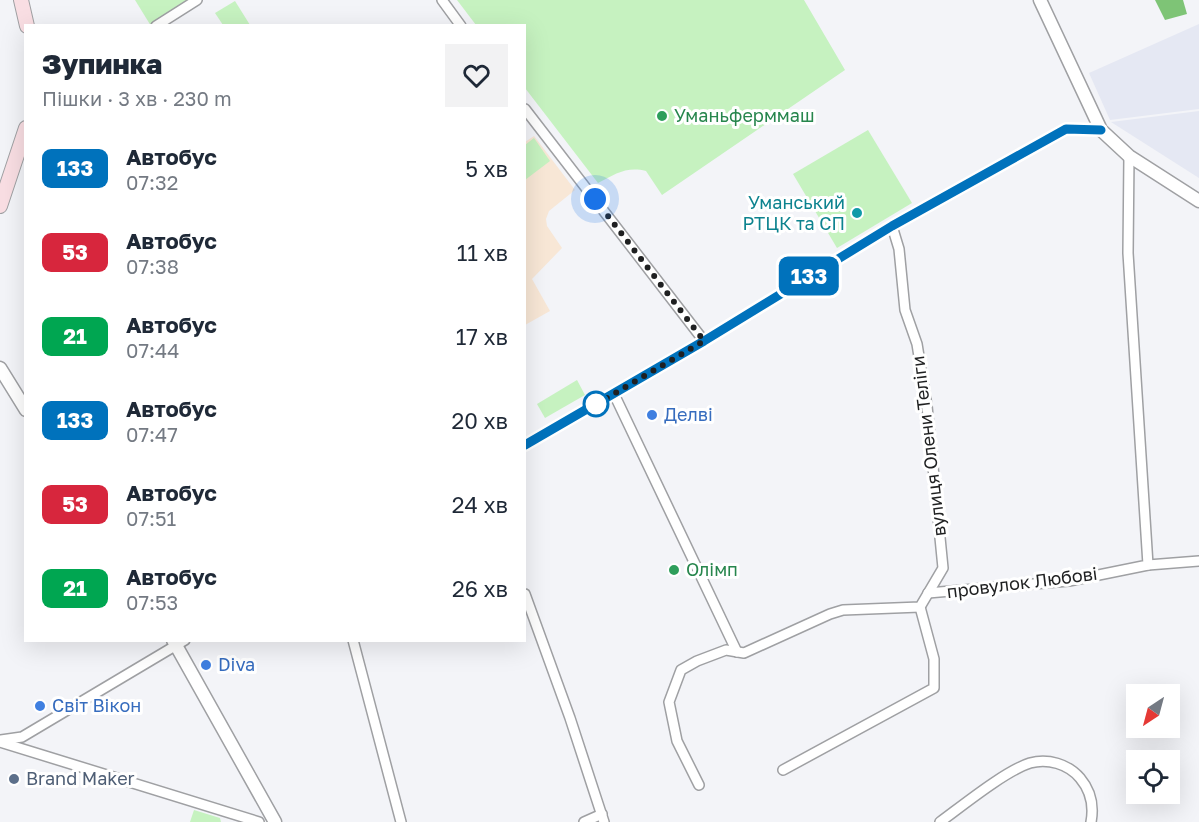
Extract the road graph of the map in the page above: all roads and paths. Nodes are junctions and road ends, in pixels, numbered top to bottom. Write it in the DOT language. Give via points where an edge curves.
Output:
graph roads {
  1 [pos="21,0"];
  2 [pos="197,0"];
  3 [pos="441,0"];
  4 [pos="1040,0"];
  5 [pos="27,24"];
  6 [pos="159,24"];
  7 [pos="459,24"];
  8 [pos="526,110"];
  9 [pos="1101,130"];
  10 [pos="24,134"];
  11 [pos="1129,156"];
  12 [pos="1199,201"];
  13 [pos="0,206"];
  14 [pos="892,226"];
  15 [pos="704,341"];
  16 [pos="0,368"];
  17 [pos="614,394"];
  18 [pos="24,407"];
  19 [pos="526,444"];
  20 [pos="1199,561"];
  21 [pos="1148,565"];
  22 [pos="928,593"];
  23 [pos="526,597"];
  24 [pos="920,607"];
  25 [pos="178,642"];
  26 [pos="354,642"];
  27 [pos="737,652"];
  28 [pos="0,741"];
  29 [pos="783,770"];
  30 [pos="699,785"];
  31 [pos="603,818"];
  32 [pos="259,822"];
  33 [pos="275,822"];
  34 [pos="401,822"];
  35 [pos="584,822"];
  36 [pos="940,822"];
  37 [pos="1091,822"];
  1 -- 5 [label="main road"];
  2 -- 6 [label="street"];
  3 -- 7 [label="street"];
  4 -- 9 [label="street"];
  8 -- 15 [label="street"];
  9 -- 11 [label="street"];
  9 -- 14 [label="street" via="1066,129"];
  10 -- 13 [label="main road"];
  11 -- 12 [label="street"];
  11 -- 21 [label="street" via="1128,254"];
  14 -- 15 [label="street"];
  14 -- 22 [label="street, вулиця Олени Теліги" via="899,249 905,310 917,344 927,406 943,568"];
  15 -- 17 [label="street"];
  16 -- 18 [label="street"];
  17 -- 19 [label="street"];
  17 -- 27 [label="street"];
  20 -- 21 [label="street, провулок Любові"];
  21 -- 22 [label="street, провулок Любові" via="1070,581"];
  22 -- 24 [label="street, провулок Любові"];
  23 -- 31 [label="street"];
  24 -- 27 [label="street" via="843,610 744,653"];
  24 -- 29 [label="street" via="934,659 934,688"];
  25 -- 28 [label="street" via="22,737"];
  25 -- 33 [label="street"];
  26 -- 34 [label="street"];
  27 -- 30 [label="street" via="726,650 681,670 669,702 677,741"];
  28 -- 32 [label="street"];
  31 -- 35 [label="street"];
  36 -- 37 [label="street" via="1004,778 1032,762 1042,761 1061,764 1078,776 1092,801"];
}
